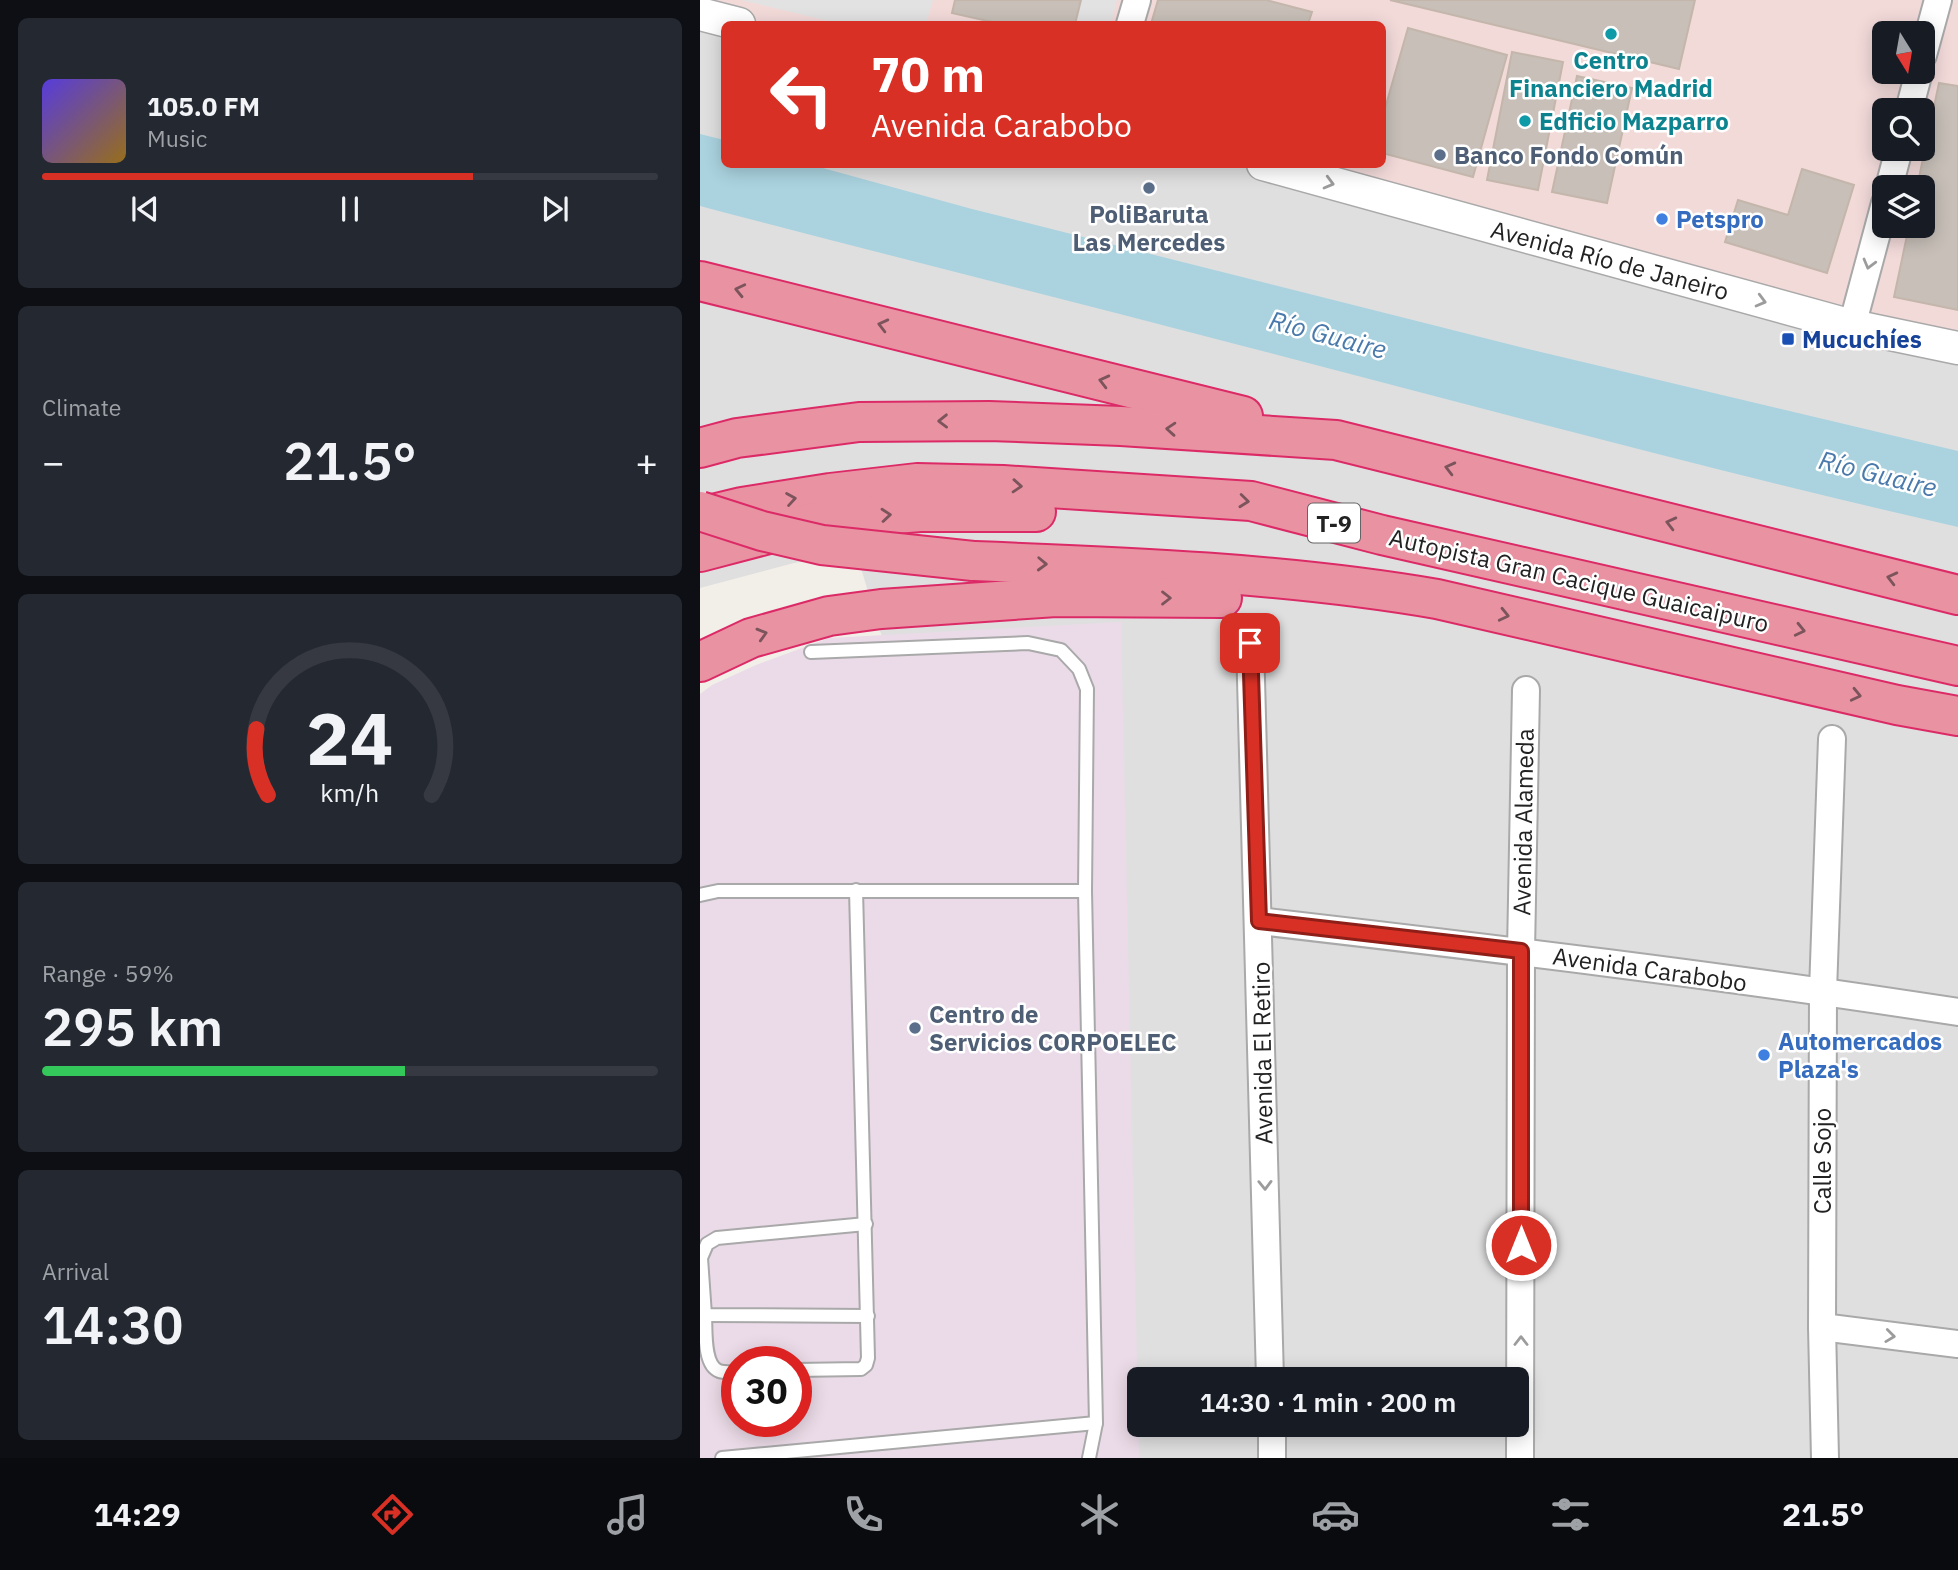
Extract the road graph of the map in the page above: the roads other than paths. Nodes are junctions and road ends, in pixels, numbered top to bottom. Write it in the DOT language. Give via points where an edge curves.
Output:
graph roads {
  1 [pos="1137,0"];
  2 [pos="1938,0"];
  3 [pos="700,14"];
  4 [pos="727,21"];
  5 [pos="1131,21"];
  6 [pos="1932,21"];
  7 [pos="1278,168"];
  8 [pos="1876,238"];
  9 [pos="700,281"];
  10 [pos="1852,326"];
  11 [pos="1958,348"];
  12 [pos="1336,440"];
  13 [pos="700,448"];
  14 [pos="700,511"];
  15 [pos="700,517"];
  16 [pos="1382,536"];
  17 [pos="700,552"];
  18 [pos="1958,595"];
  19 [pos="1437,599"];
  20 [pos="1250,643"];
  21 [pos="811,652"];
  22 [pos="700,662"];
  23 [pos="1958,666"];
  24 [pos="1526,690"];
  25 [pos="1958,716"];
  26 [pos="1832,739"];
  27 [pos="856,890"];
  28 [pos="1085,891"];
  29 [pos="700,895"];
  30 [pos="1259,921"];
  31 [pos="1521,951"];
  32 [pos="1823,991"];
  33 [pos="1958,1012"];
  34 [pos="866,1224"];
  35 [pos="705,1315"];
  36 [pos="868,1316"];
  37 [pos="1822,1327"];
  38 [pos="1958,1345"];
  39 [pos="1270,1367"];
  40 [pos="812,1370"];
  41 [pos="721,1372"];
  42 [pos="1096,1423"];
  43 [pos="1272,1437"];
  44 [pos="722,1458"];
  45 [pos="1089,1458"];
  46 [pos="1272,1458"];
  47 [pos="1520,1458"];
  48 [pos="1825,1458"];
  1 -- 5 [label="street"];
  2 -- 6 [label="street"];
  3 -- 4 [label="street"];
  7 -- 10 [label="street, Avenida Río de Janeiro, one-way"];
  8 -- 10 [label="street, one-way"];
  12 -- 9 [label="highway, one-way"];
  10 -- 11 [label="street, Avenida Río de Janeiro"];
  12 -- 13 [label="highway, one-way" via="1121,426 898,421 778,432"];
  18 -- 12 [label="highway, one-way"];
  14 -- 19 [label="highway, one-way, bridge" via="822,545 973,561 1300,581"];
  15 -- 16 [label="highway, Autopista Gran Cacique Guaicaipuro / T-9, one-way" via="830,493 917,484 979,485 1251,501"];
  17 -- 16 [label="highway, one-way" via="822,520 920,512 1026,512"];
  16 -- 23 [label="highway, Autopista Gran Cacique Guaicaipuro / T-9, one-way"];
  22 -- 19 [label="highway, one-way" via="751,638 830,616 881,609 1056,597"];
  19 -- 25 [label="highway, one-way"];
  20 -- 30 [label="street, Avenida El Retiro"];
  21 -- 28 [label="lane" via="1028,643 1061,650 1079,669 1087,689"];
  24 -- 31 [label="street, Avenida Alameda"];
  26 -- 32 [label="street, Calle Sojo"];
  27 -- 28 [label="lane"];
  27 -- 29 [label="lane"];
  27 -- 34 [label="lane"];
  28 -- 42 [label="lane"];
  30 -- 31 [label="street, Avenida Carabobo"];
  30 -- 39 [label="street, Avenida El Retiro, one-way"];
  31 -- 32 [label="street, Avenida Carabobo"];
  47 -- 31 [label="street, Avenida Alameda, one-way"];
  32 -- 33 [label="street, Avenida Carabobo"];
  32 -- 37 [label="street, Calle Sojo"];
  34 -- 35 [label="lane" via="717,1238 707,1244 701,1258"];
  34 -- 36 [label="lane"];
  35 -- 36 [label="lane"];
  35 -- 41 [label="lane" via="708,1360"];
  36 -- 40 [label="lane" via="866,1365 861,1369"];
  37 -- 38 [label="street, one-way"];
  37 -- 48 [label="street, Calle Sojo"];
  42 -- 44 [label="lane"];
  42 -- 45 [label="lane"];
  43 -- 46 [label="street"];
}
